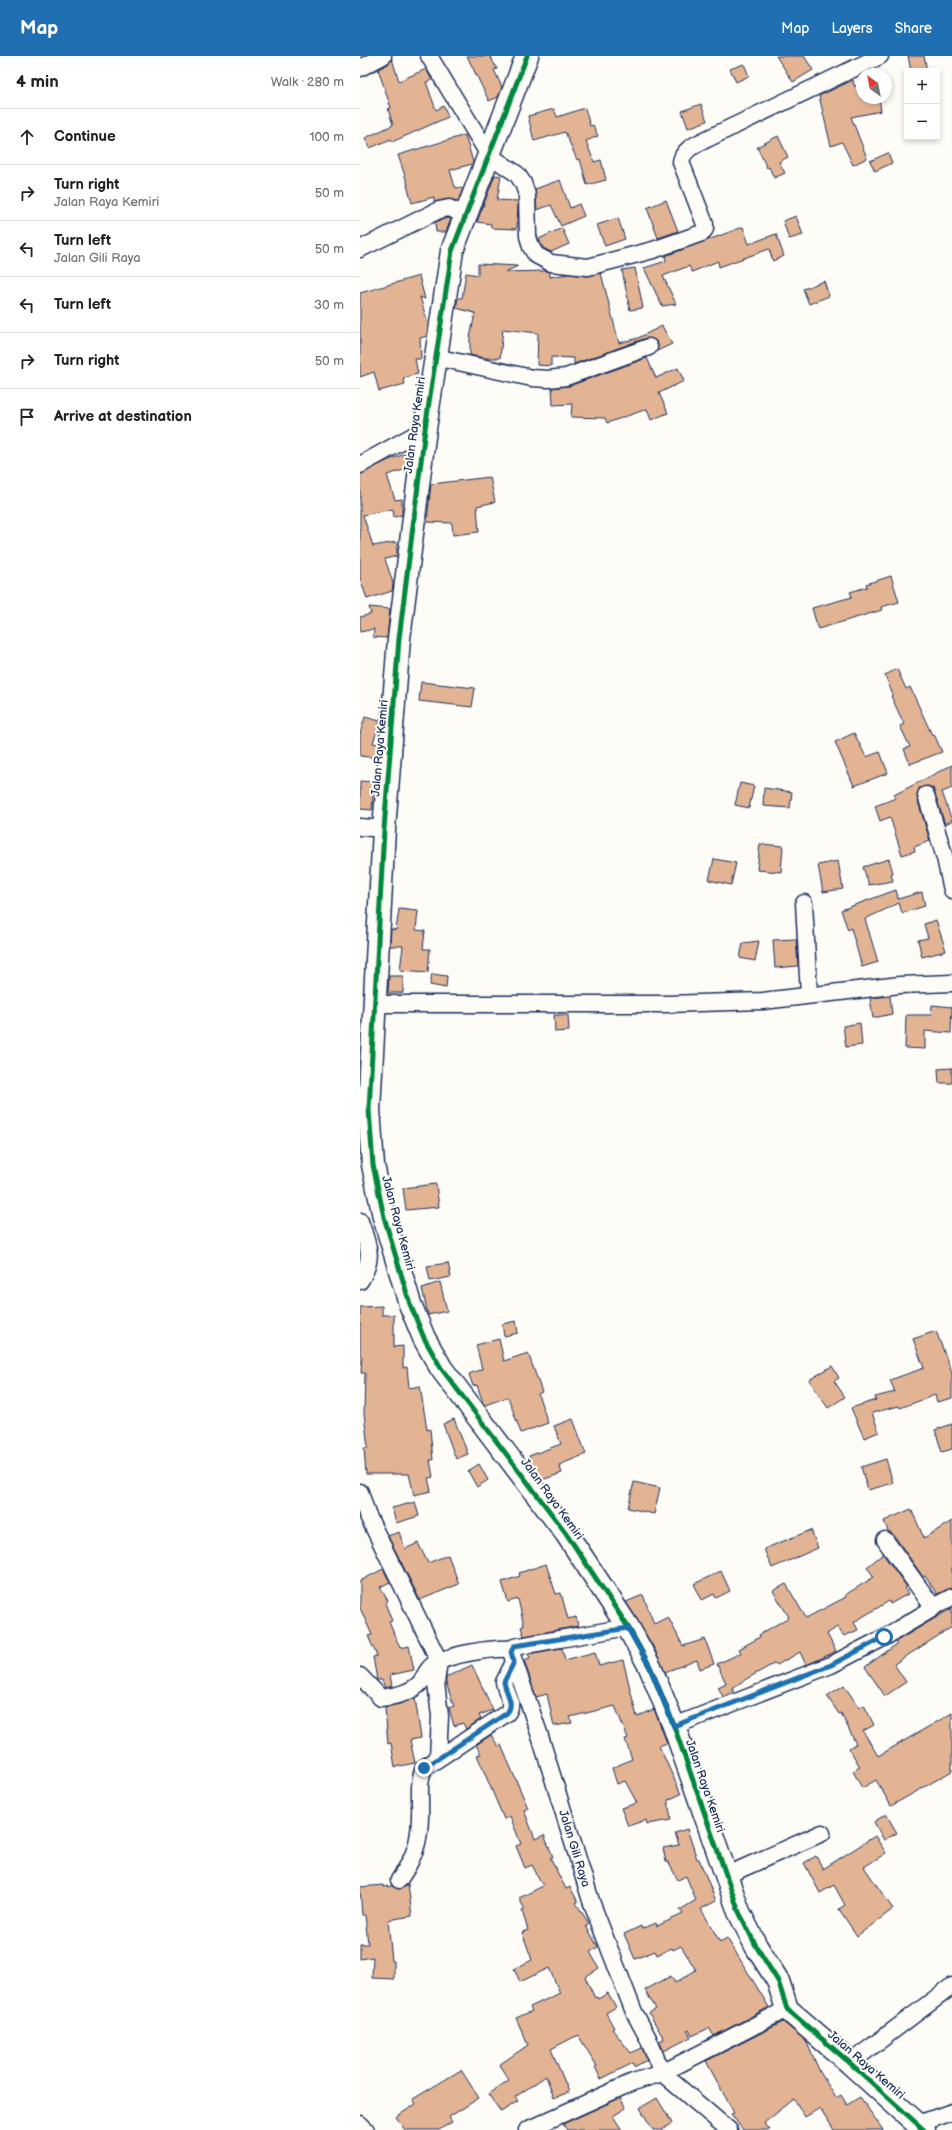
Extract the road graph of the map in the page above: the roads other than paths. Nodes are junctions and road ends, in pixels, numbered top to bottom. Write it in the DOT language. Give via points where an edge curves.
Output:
graph roads {
  1 [pos="383,56"];
  2 [pos="429,56"];
  3 [pos="527,56"];
  4 [pos="880,56"];
  5 [pos="360,68"];
  6 [pos="494,159"];
  7 [pos="465,215"];
  8 [pos="360,249"];
  9 [pos="649,347"];
  10 [pos="435,357"];
  11 [pos="425,429"];
  12 [pos="360,465"];
  13 [pos="926,795"];
  14 [pos="360,827"];
  15 [pos="384,829"];
  16 [pos="952,890"];
  17 [pos="804,904"];
  18 [pos="952,983"];
  19 [pos="809,995"];
  20 [pos="374,1004"];
  21 [pos="366,1167"];
  22 [pos="360,1221"];
  23 [pos="360,1281"];
  24 [pos="360,1492"];
  25 [pos="885,1540"];
  26 [pos="952,1597"];
  27 [pos="934,1607"];
  28 [pos="628,1628"];
  29 [pos="513,1655"];
  30 [pos="439,1661"];
  31 [pos="360,1676"];
  32 [pos="674,1726"];
  33 [pos="438,1758"];
  34 [pos="822,1833"];
  35 [pos="725,1876"];
  36 [pos="399,1880"];
  37 [pos="952,1986"];
  38 [pos="787,2009"];
  39 [pos="850,2063"];
  40 [pos="662,2073"];
  41 [pos="952,2112"];
  42 [pos="360,2124"];
  43 [pos="921,2127"];
  44 [pos="366,2130"];
  45 [pos="527,2130"];
  46 [pos="729,2130"];
  1 -- 5 [label="street"];
  2 -- 6 [label="street"];
  3 -- 6 [label="street, Jalan Raya Kemiri"];
  4 -- 6 [label="street" via="685,151 682,156 682,168 706,229 696,237 653,250 588,267 551,263 536,255 531,247 527,195 523,183 517,174"];
  6 -- 7 [label="street, Jalan Raya Kemiri"];
  7 -- 8 [label="street" via="449,208 439,210"];
  7 -- 10 [label="street, Jalan Raya Kemiri" via="452,251"];
  9 -- 10 [label="street" via="566,377 548,379 532,378"];
  10 -- 11 [label="street, Jalan Raya Kemiri"];
  11 -- 12 [label="street"];
  11 -- 15 [label="street, Jalan Raya Kemiri" via="399,639"];
  13 -- 16 [label="street"];
  14 -- 15 [label="street"];
  15 -- 20 [label="street, Jalan Raya Kemiri"];
  17 -- 19 [label="street"];
  18 -- 19 [label="street" via="900,985"];
  19 -- 20 [label="street" via="763,1001 667,1004"];
  20 -- 21 [label="street, Jalan Raya Kemiri"];
  21 -- 28 [label="street, Jalan Raya Kemiri" via="410,1304 424,1338 441,1368 566,1533"];
  22 -- 23 [label="street" via="369,1260"];
  24 -- 30 [label="street" via="367,1514"];
  25 -- 27 [label="street"];
  26 -- 27 [label="street"];
  27 -- 32 [label="street" via="831,1665"];
  28 -- 29 [label="street" via="514,1646"];
  28 -- 32 [label="street, Jalan Raya Kemiri" via="650,1667"];
  29 -- 30 [label="street" via="495,1650"];
  29 -- 33 [label="street" via="504,1682 511,1708"];
  29 -- 40 [label="street, Jalan Gili Raya" via="592,1904 622,1984"];
  30 -- 31 [label="street" via="416,1686 388,1698 376,1695"];
  30 -- 33 [label="street" via="436,1683 440,1716"];
  32 -- 35 [label="street, Jalan Raya Kemiri"];
  33 -- 36 [label="street" via="424,1768 420,1778 418,1839 411,1862"];
  34 -- 35 [label="street"];
  35 -- 38 [label="street, Jalan Raya Kemiri" via="756,1946 778,1981"];
  37 -- 39 [label="street"];
  38 -- 39 [label="street, Jalan Raya Kemiri"];
  38 -- 40 [label="street"];
  39 -- 43 [label="street, Jalan Raya Kemiri"];
  40 -- 45 [label="street" via="633,2082"];
  40 -- 46 [label="street, Jalan Gili Raya"];
  41 -- 43 [label="street"];
  42 -- 44 [label="street"];
}
